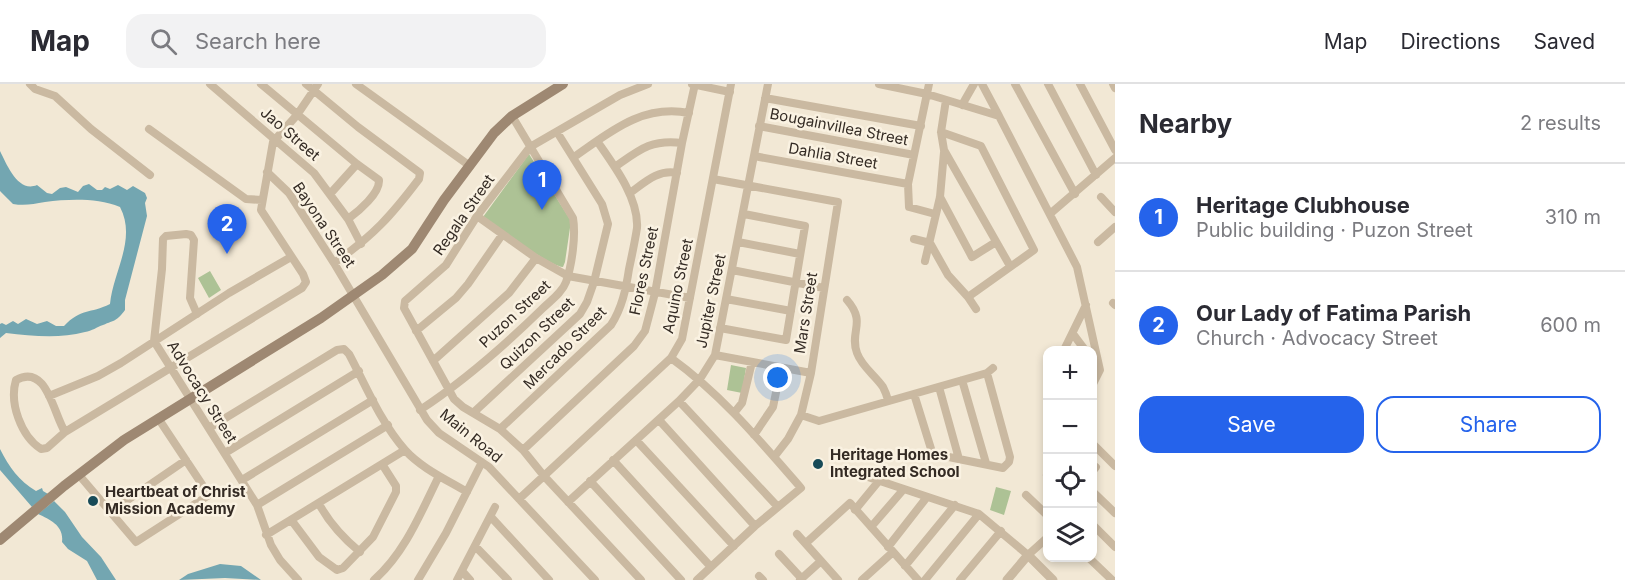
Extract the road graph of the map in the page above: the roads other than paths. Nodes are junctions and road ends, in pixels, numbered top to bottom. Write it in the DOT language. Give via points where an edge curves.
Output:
graph roads {
  1 [pos="30,84"];
  2 [pos="210,84"];
  3 [pos="261,84"];
  4 [pos="306,84"];
  5 [pos="356,84"];
  6 [pos="563,84"];
  7 [pos="648,84"];
  8 [pos="693,84"];
  9 [pos="768,84"];
  10 [pos="879,84"];
  11 [pos="929,84"];
  12 [pos="974,84"];
  13 [pos="982,84"];
  14 [pos="1016,84"];
  15 [pos="1048,84"];
  16 [pos="1080,84"];
  17 [pos="316,87"];
  18 [pos="730,88"];
  19 [pos="927,94"];
  20 [pos="765,98"];
  21 [pos="946,100"];
  22 [pos="963,105"];
  23 [pos="688,113"];
  24 [pos="297,115"];
  25 [pos="512,116"];
  26 [pos="999,116"];
  27 [pos="759,126"];
  28 [pos="921,126"];
  29 [pos="149,129"];
  30 [pos="557,132"];
  31 [pos="941,132"];
  32 [pos="275,138"];
  33 [pos="597,141"];
  34 [pos="682,143"];
  35 [pos="530,147"];
  36 [pos="944,150"];
  37 [pos="1115,150"];
  38 [pos="914,155"];
  39 [pos="754,156"];
  40 [pos="574,157"];
  41 [pos="1115,158"];
  42 [pos="357,164"];
  43 [pos="470,166"];
  44 [pos="615,166"];
  45 [pos="267,172"];
  46 [pos="677,173"];
  47 [pos="150,175"];
  48 [pos="1096,175"];
  49 [pos="713,179"];
  50 [pos="908,184"];
  51 [pos="748,186"];
  52 [pos="630,193"];
  53 [pos="330,194"];
  54 [pos="1075,194"];
  55 [pos="940,197"];
  56 [pos="1101,197"];
  57 [pos="262,200"];
  58 [pos="1114,209"];
  59 [pos="1051,213"];
  60 [pos="744,214"];
  61 [pos="935,214"];
  62 [pos="477,216"];
  63 [pos="348,219"];
  64 [pos="1115,227"];
  65 [pos="502,235"];
  66 [pos="914,239"];
  67 [pos="738,242"];
  68 [pos="996,242"];
  69 [pos="1098,242"];
  70 [pos="930,243"];
  71 [pos="361,244"];
  72 [pos="800,254"];
  73 [pos="291,256"];
  74 [pos="536,258"];
  75 [pos="925,261"];
  76 [pos="334,263"];
  77 [pos="1010,266"];
  78 [pos="732,270"];
  79 [pos="567,276"];
  80 [pos="594,282"];
  81 [pos="796,283"];
  82 [pos="626,287"];
  83 [pos="824,288"];
  84 [pos="655,293"];
  85 [pos="355,296"];
  86 [pos="968,297"];
  87 [pos="690,298"];
  88 [pos="726,299"];
  89 [pos="847,300"];
  90 [pos="1086,305"];
  91 [pos="976,309"];
  92 [pos="790,311"];
  93 [pos="197,314"];
  94 [pos="720,328"];
  95 [pos="416,331"];
  96 [pos="1073,334"];
  97 [pos="154,341"];
  98 [pos="1067,346"];
  99 [pos="1081,346"];
  100 [pos="715,355"];
  101 [pos="671,358"];
  102 [pos="433,362"];
  103 [pos="752,362"];
  104 [pos="1097,366"];
  105 [pos="171,367"];
  106 [pos="781,368"];
  107 [pos="1100,370"];
  108 [pos="358,371"];
  109 [pos="811,373"];
  110 [pos="1097,376"];
  111 [pos="700,379"];
  112 [pos="962,380"];
  113 [pos="939,387"];
  114 [pos="449,391"];
  115 [pos="914,394"];
  116 [pos="49,396"];
  117 [pos="190,398"];
  118 [pos="373,400"];
  119 [pos="888,400"];
  120 [pos="680,401"];
  121 [pos="420,410"];
  122 [pos="473,413"];
  123 [pos="734,413"];
  124 [pos="801,415"];
  125 [pos="158,418"];
  126 [pos="659,420"];
  127 [pos="388,425"];
  128 [pos="209,428"];
  129 [pos="500,429"];
  130 [pos="65,432"];
  131 [pos="754,435"];
  132 [pos="636,440"];
  133 [pos="1097,448"];
  134 [pos="405,450"];
  135 [pos="523,450"];
  136 [pos="1115,450"];
  137 [pos="225,453"];
  138 [pos="774,457"];
  139 [pos="1107,458"];
  140 [pos="959,459"];
  141 [pos="186,460"];
  142 [pos="613,460"];
  143 [pos="482,462"];
  144 [pos="986,463"];
  145 [pos="382,464"];
  146 [pos="1115,466"];
  147 [pos="859,474"];
  148 [pos="79,475"];
  149 [pos="439,476"];
  150 [pos="544,476"];
  151 [pos="242,480"];
  152 [pos="590,481"];
  153 [pos="878,482"];
  154 [pos="903,490"];
  155 [pos="467,492"];
  156 [pos="1026,495"];
  157 [pos="1097,496"];
  158 [pos="927,497"];
  159 [pos="519,499"];
  160 [pos="568,502"];
  161 [pos="319,504"];
  162 [pos="256,505"];
  163 [pos="955,505"];
  164 [pos="495,507"];
  165 [pos="778,507"];
  166 [pos="855,510"];
  167 [pos="110,512"];
  168 [pos="1043,512"];
  169 [pos="1115,513"];
  170 [pos="979,514"];
  171 [pos="491,518"];
  172 [pos="292,521"];
  173 [pos="755,526"];
  174 [pos="871,527"];
  175 [pos="1097,529"];
  176 [pos="1001,531"];
  177 [pos="797,534"];
  178 [pos="266,536"];
  179 [pos="0,540"];
  180 [pos="1043,541"];
  181 [pos="806,543"];
  182 [pos="475,546"];
  183 [pos="734,546"];
  184 [pos="1115,547"];
  185 [pos="891,550"];
  186 [pos="360,552"];
  187 [pos="780,554"];
  188 [pos="1028,555"];
  189 [pos="821,561"];
  190 [pos="1093,562"];
  191 [pos="905,566"];
  192 [pos="711,567"];
  193 [pos="462,571"];
  194 [pos="298,580"];
  195 [pos="374,580"];
  196 [pos="418,580"];
  197 [pos="457,580"];
  198 [pos="470,580"];
  199 [pos="508,580"];
  200 [pos="549,580"];
  201 [pos="594,580"];
  202 [pos="641,580"];
  203 [pos="681,580"];
  204 [pos="697,580"];
  205 [pos="802,580"];
  206 [pos="838,580"];
  207 [pos="862,580"];
  208 [pos="918,580"];
  209 [pos="925,580"];
  210 [pos="960,580"];
  211 [pos="1007,580"];
  212 [pos="1053,580"];
  213 [pos="1112,580"];
  1 -- 47 [label="street" via="55,96"];
  2 -- 32 [label="street, Jao Street"];
  3 -- 24 [label="street"];
  4 -- 17 [label="street"];
  5 -- 43 [label="street"];
  6 -- 25 [label="main road"];
  7 -- 30 [label="street, Regala Street" via="620,95"];
  8 -- 18 [label="street"];
  8 -- 23 [label="street, Flores Street"];
  9 -- 20 [label="street, Jupiter Street"];
  10 -- 19 [label="street"];
  11 -- 19 [label="street"];
  12 -- 22 [label="street"];
  13 -- 26 [label="street"];
  14 -- 54 [label="street"];
  15 -- 48 [label="street"];
  16 -- 37 [label="street"];
  17 -- 24 [label="street"];
  17 -- 71 [label="street" via="358,127 420,173 398,207"];
  18 -- 49 [label="street, Aquino Street"];
  19 -- 21 [label="street"];
  19 -- 28 [label="street"];
  20 -- 27 [label="street, Jupiter Street"];
  20 -- 28 [label="street"];
  21 -- 22 [label="street"];
  21 -- 31 [label="street"];
  22 -- 26 [label="street"];
  23 -- 33 [label="street" via="648,113"];
  23 -- 34 [label="street, Flores Street"];
  24 -- 32 [label="street"];
  24 -- 42 [label="street"];
  25 -- 35 [label="street, Puzon Street"];
  25 -- 43 [label="main road"];
  26 -- 59 [label="street"];
  27 -- 38 [label="street, Bougainvillea Street"];
  27 -- 39 [label="street, Jupiter Street"];
  28 -- 38 [label="street"];
  29 -- 57 [label="street" via="246,199"];
  30 -- 35 [label="street, Regala Street"];
  30 -- 40 [label="street, Quizon Street"];
  31 -- 36 [label="street"];
  31 -- 77 [label="street" via="981,146 997,177 1034,250"];
  32 -- 45 [label="street"];
  32 -- 53 [label="street, Jao Street" via="309,167"];
  33 -- 40 [label="street"];
  33 -- 44 [label="street, Mercado Street"];
  34 -- 44 [label="street" via="654,143"];
  34 -- 46 [label="street, Flores Street"];
  35 -- 62 [label="street, Regala Street"];
  35 -- 79 [label="street, Puzon Street" via="573,218 575,231"];
  36 -- 55 [label="street"];
  36 -- 68 [label="street"];
  38 -- 50 [label="street"];
  39 -- 50 [label="street, Dahlia Street"];
  39 -- 51 [label="street, Jupiter Street"];
  40 -- 80 [label="street, Quizon Street" via="602,204 608,224"];
  41 -- 48 [label="street"];
  42 -- 53 [label="street"];
  42 -- 63 [label="street" via="377,176 380,185"];
  43 -- 85 [label="main road" via="412,249"];
  44 -- 52 [label="street, Mercado Street"];
  45 -- 57 [label="street"];
  45 -- 76 [label="street, Bayona Street" via="289,193"];
  46 -- 52 [label="street" via="659,173"];
  46 -- 84 [label="street, Flores Street"];
  48 -- 54 [label="street"];
  49 -- 51 [label="street"];
  49 -- 87 [label="street, Aquino Street"];
  50 -- 61 [label="street" via="909,207"];
  51 -- 60 [label="street, Jupiter Street"];
  51 -- 83 [label="street, Mars Street" via="838,202"];
  52 -- 82 [label="street, Mercado Street" via="637,225"];
  53 -- 63 [label="street, Jao Street"];
  54 -- 59 [label="street"];
  55 -- 61 [label="street"];
  55 -- 68 [label="street" via="972,257"];
  56 -- 58 [label="street"];
  57 -- 73 [label="street" via="261,212"];
  59 -- 90 [label="street" via="1077,267"];
  60 -- 67 [label="street, Jupiter Street"];
  60 -- 72 [label="street" via="805,226"];
  61 -- 70 [label="street"];
  62 -- 65 [label="street"];
  62 -- 95 [label="street, Regala Street" via="446,265 405,301 404,308"];
  63 -- 71 [label="street, Jao Street"];
  64 -- 69 [label="street"];
  65 -- 74 [label="street"];
  65 -- 95 [label="street" via="456,298"];
  66 -- 70 [label="street"];
  67 -- 72 [label="street"];
  67 -- 78 [label="street, Jupiter Street"];
  68 -- 77 [label="street"];
  70 -- 75 [label="street"];
  70 -- 86 [label="street" via="948,275"];
  71 -- 76 [label="street"];
  72 -- 81 [label="street"];
  73 -- 93 [label="street"];
  73 -- 105 [label="street" via="306,282 302,288"];
  74 -- 79 [label="street"];
  74 -- 102 [label="street" via="509,293"];
  76 -- 85 [label="street, Bayona Street"];
  77 -- 86 [label="street"];
  78 -- 81 [label="street"];
  78 -- 88 [label="street, Jupiter Street"];
  79 -- 80 [label="street"];
  79 -- 114 [label="street, Puzon Street" via="560,292"];
  80 -- 82 [label="street"];
  80 -- 122 [label="street, Quizon Street" via="580,314"];
  81 -- 83 [label="street"];
  81 -- 92 [label="street"];
  82 -- 84 [label="street"];
  82 -- 129 [label="street, Mercado Street" via="619,313 611,325"];
  83 -- 109 [label="street, Mars Street"];
  84 -- 87 [label="street"];
  84 -- 135 [label="street, Flores Street" via="645,331 634,346"];
  85 -- 117 [label="main road"];
  85 -- 121 [label="street, Main Road"];
  86 -- 91 [label="street"];
  87 -- 101 [label="street, Aquino Street" via="682,339"];
  88 -- 92 [label="street"];
  88 -- 94 [label="street, Jupiter Street"];
  89 -- 119 [label="street" via="857,319 856,352"];
  90 -- 96 [label="street"];
  90 -- 107 [label="street"];
  92 -- 94 [label="street" via="786,340"];
  93 -- 97 [label="street"];
  93 -- 97 [label="street, Advocacy Street" via="190,298 194,240 186,234 166,236"];
  94 -- 100 [label="street, Jupiter Street"];
  95 -- 102 [label="street, Regala Street"];
  96 -- 98 [label="street"];
  96 -- 99 [label="street"];
  97 -- 105 [label="street, Advocacy Street"];
  97 -- 116 [label="street" via="98,376"];
  100 -- 103 [label="street"];
  100 -- 111 [label="street, Jupiter Street"];
  101 -- 111 [label="street"];
  101 -- 150 [label="street, Aquino Street"];
  102 -- 114 [label="street, Regala Street"];
  103 -- 106 [label="street"];
  103 -- 123 [label="street" via="742,403"];
  104 -- 107 [label="street"];
  105 -- 117 [label="street, Advocacy Street"];
  105 -- 130 [label="street"];
  106 -- 109 [label="street"];
  106 -- 131 [label="street" via="773,407"];
  107 -- 110 [label="street"];
  108 -- 118 [label="street"];
  108 -- 128 [label="street" via="344,349 337,350"];
  108 -- 137 [label="street"];
  109 -- 124 [label="street, Mars Street"];
  111 -- 120 [label="street, Jupiter Street"];
  111 -- 123 [label="street"];
  112 -- 113 [label="street"];
  112 -- 144 [label="street"];
  112 -- 144 [label="street" via="990,370 1010,457 1002,468"];
  113 -- 115 [label="street"];
  113 -- 140 [label="street"];
  114 -- 121 [label="street, Puzon Street"];
  114 -- 122 [label="street, Regala Street"];
  115 -- 119 [label="street"];
  115 -- 140 [label="street" via="932,452"];
  116 -- 130 [label="street"];
  116 -- 130 [label="street" via="35,377 16,380 13,389 21,425 26,436 41,449"];
  117 -- 125 [label="main road"];
  117 -- 128 [label="street, Advocacy Street"];
  118 -- 127 [label="street"];
  118 -- 151 [label="street"];
  119 -- 124 [label="street" via="819,421"];
  120 -- 126 [label="street, Jupiter Street"];
  120 -- 165 [label="street"];
  121 -- 143 [label="street, Main Road" via="439,433"];
  122 -- 129 [label="street, Regala Street"];
  123 -- 131 [label="street"];
  124 -- 138 [label="street, Mars Street"];
  125 -- 141 [label="street"];
  125 -- 148 [label="main road"];
  126 -- 132 [label="street, Jupiter Street"];
  126 -- 173 [label="street"];
  127 -- 134 [label="street"];
  127 -- 162 [label="street"];
  128 -- 137 [label="street, Advocacy Street"];
  129 -- 135 [label="street, Regala Street"];
  131 -- 138 [label="street"];
  132 -- 142 [label="street, Jupiter Street"];
  132 -- 183 [label="street"];
  133 -- 139 [label="street"];
  134 -- 145 [label="street"];
  134 -- 149 [label="street"];
  135 -- 150 [label="street, Regala Street"];
  136 -- 139 [label="street"];
  137 -- 151 [label="street, Advocacy Street"];
  138 -- 165 [label="street" via="801,488"];
  139 -- 146 [label="street"];
  140 -- 144 [label="street"];
  141 -- 167 [label="street"];
  141 -- 167 [label="street" via="209,495 136,542"];
  142 -- 152 [label="street, Jupiter Street"];
  142 -- 192 [label="street"];
  143 -- 155 [label="street"];
  143 -- 159 [label="street, Main Road"];
  145 -- 161 [label="street"];
  145 -- 186 [label="street" via="396,492 373,537"];
  147 -- 153 [label="street"];
  148 -- 167 [label="street"];
  148 -- 179 [label="main road"];
  149 -- 155 [label="street"];
  149 -- 195 [label="street" via="398,554"];
  150 -- 159 [label="street, Aquino Street"];
  150 -- 160 [label="street, Regala Street"];
  151 -- 162 [label="street, Advocacy Street"];
  152 -- 160 [label="street, Jupiter Street"];
  152 -- 203 [label="street"];
  153 -- 154 [label="street"];
  153 -- 166 [label="street"];
  154 -- 158 [label="street"];
  154 -- 174 [label="street"];
  155 -- 196 [label="street"];
  156 -- 168 [label="street"];
  157 -- 169 [label="street"];
  158 -- 163 [label="street"];
  158 -- 185 [label="street"];
  159 -- 201 [label="street, Main Road"];
  160 -- 202 [label="street, Regala Street"];
  161 -- 172 [label="street"];
  161 -- 186 [label="street" via="336,529"];
  162 -- 178 [label="street, Advocacy Street"];
  163 -- 170 [label="street"];
  163 -- 191 [label="street"];
  164 -- 171 [label="street"];
  165 -- 173 [label="street"];
  166 -- 174 [label="street"];
  166 -- 181 [label="street" via="850,503"];
  170 -- 176 [label="street"];
  170 -- 209 [label="street"];
  171 -- 182 [label="street"];
  171 -- 200 [label="street"];
  172 -- 178 [label="street"];
  172 -- 186 [label="street" via="319,558 336,570"];
  173 -- 183 [label="street"];
  174 -- 185 [label="street"];
  175 -- 184 [label="street"];
  176 -- 188 [label="street"];
  176 -- 210 [label="street"];
  177 -- 181 [label="street"];
  178 -- 194 [label="street, Advocacy Street"];
  180 -- 188 [label="street"];
  181 -- 189 [label="street"];
  182 -- 193 [label="street"];
  182 -- 199 [label="street"];
  183 -- 192 [label="street"];
  185 -- 191 [label="street"];
  185 -- 207 [label="street"];
  187 -- 205 [label="street"];
  188 -- 211 [label="street"];
  188 -- 212 [label="street"];
  189 -- 205 [label="street"];
  189 -- 206 [label="street"];
  190 -- 213 [label="street"];
  191 -- 208 [label="street"];
  192 -- 204 [label="street"];
  193 -- 197 [label="street"];
  193 -- 198 [label="street"];
}
